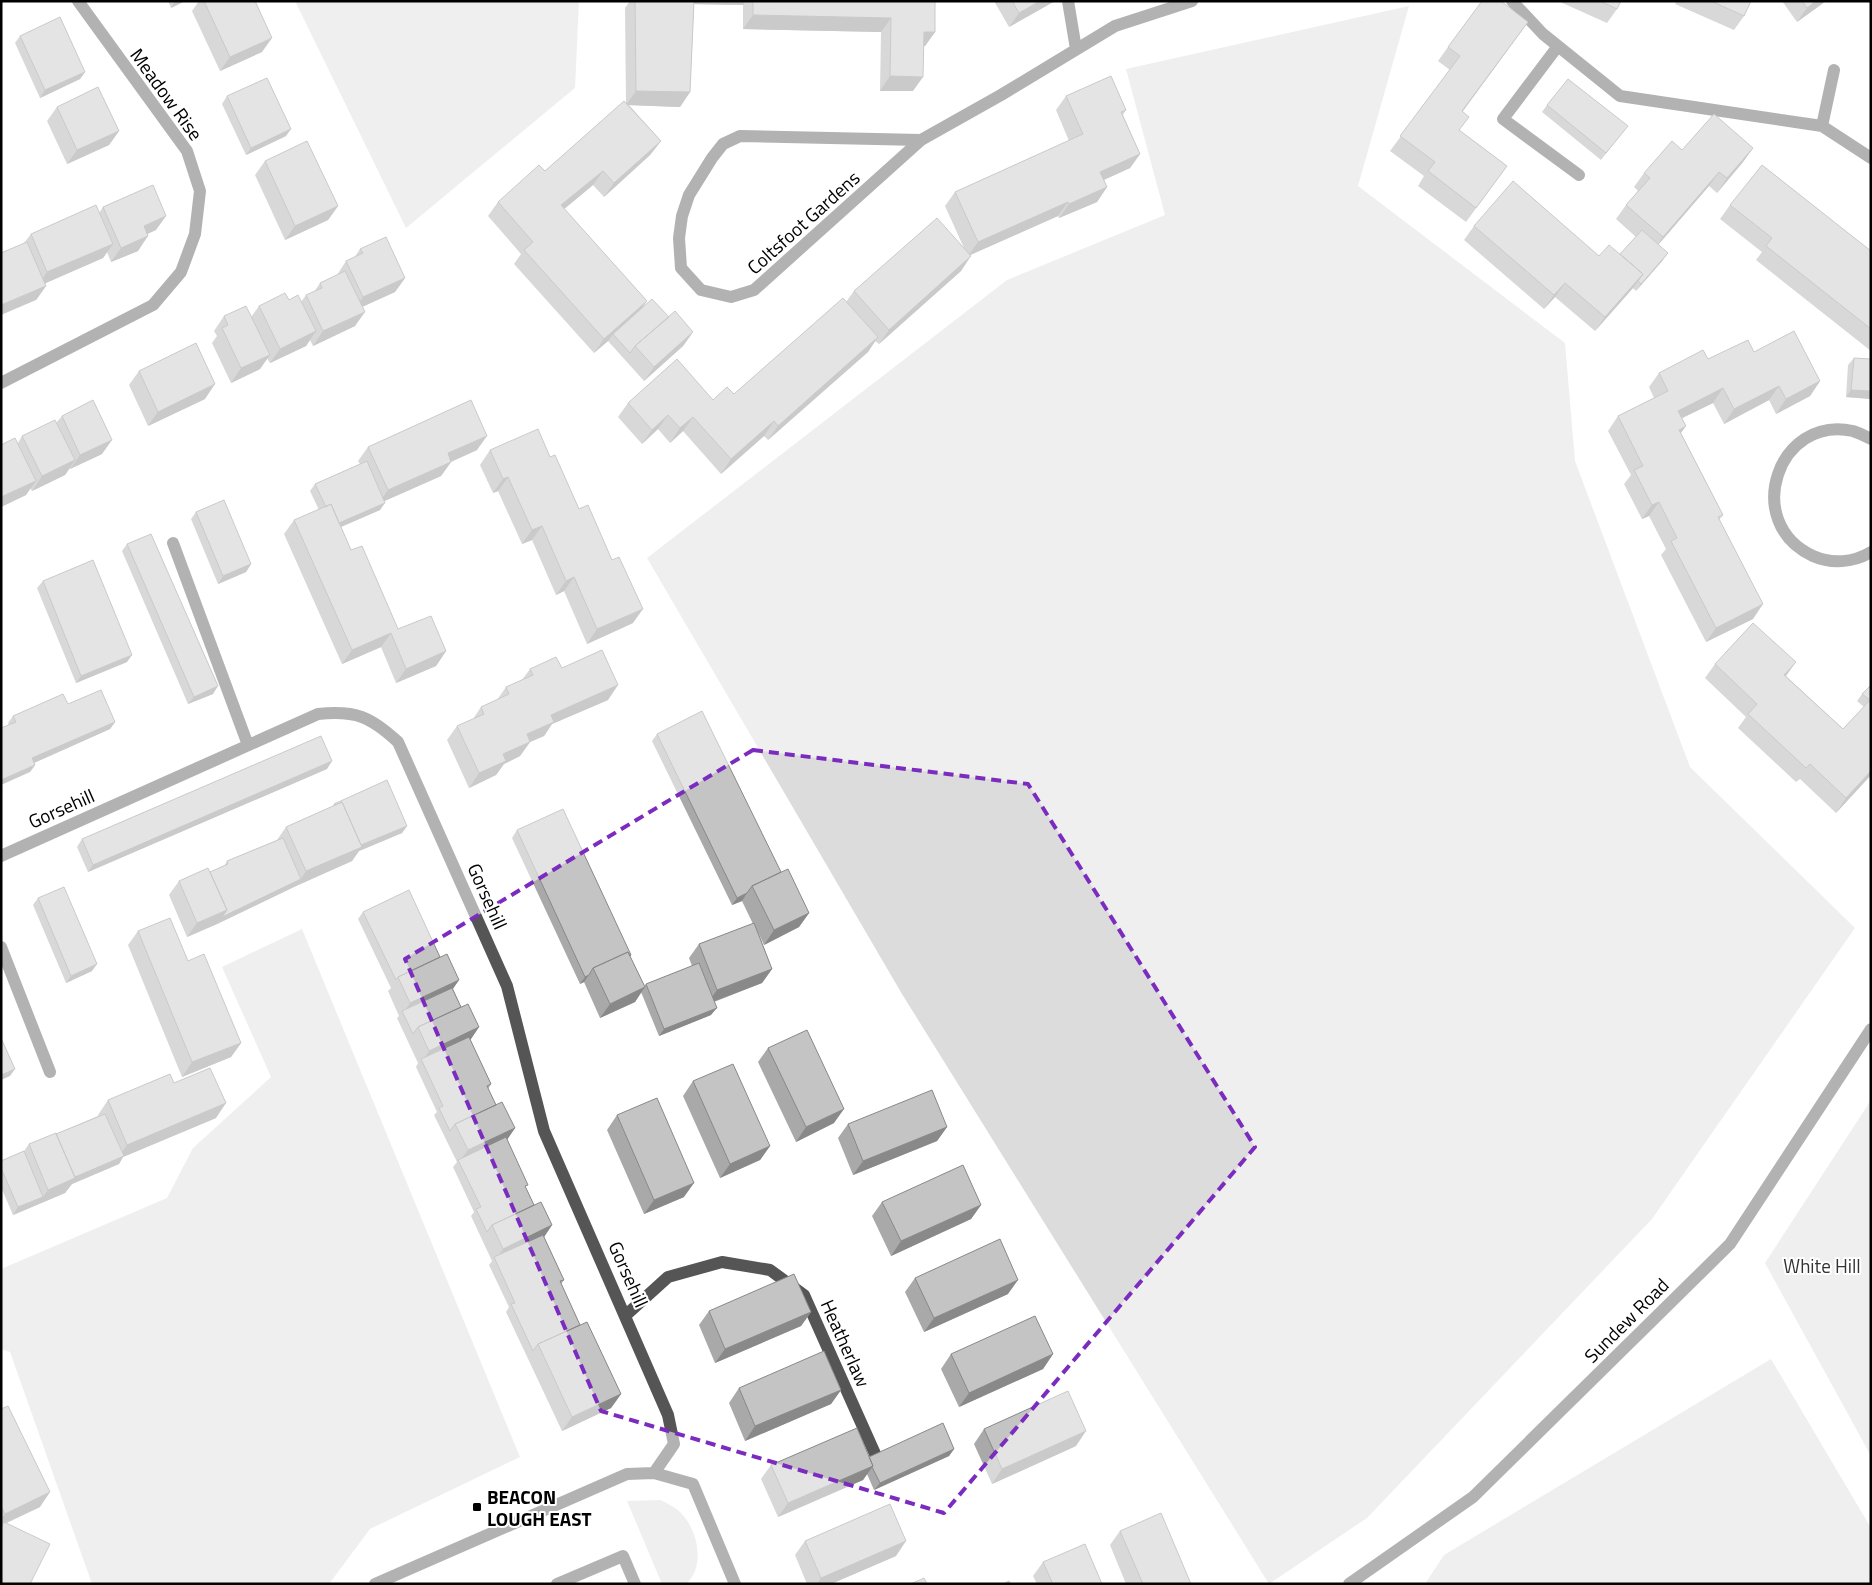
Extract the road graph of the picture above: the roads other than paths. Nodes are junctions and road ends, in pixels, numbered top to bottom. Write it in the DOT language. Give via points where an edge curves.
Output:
graph roads {
  1 [pos="78,1"];
  2 [pos="1068,1"];
  3 [pos="1192,1"];
  4 [pos="1512,1"];
  5 [pos="1558,46"];
  6 [pos="1076,50"];
  7 [pos="1834,70"];
  8 [pos="1822,126"];
  9 [pos="921,140"];
  10 [pos="1871,158"];
  11 [pos="1579,175"];
  12 [pos="1,383"];
  13 [pos="1871,439"];
  14 [pos="173,543"];
  15 [pos="1871,552"];
  16 [pos="248,745"];
  17 [pos="1,856"];
  18 [pos="1,947"];
  19 [pos="1871,1029"];
  20 [pos="50,1072"];
  21 [pos="626,1315"];
  22 [pos="876,1456"];
  23 [pos="654,1473"];
  24 [pos="394,1580"];
  25 [pos="375,1584"];
  26 [pos="557,1584"];
  27 [pos="635,1584"];
  28 [pos="735,1584"];
  29 [pos="1349,1584"];
  1 -- 12 [label="street, Meadow Rise" via="187,151 200,191 195,234 181,272 153,305"];
  2 -- 6 [label="street"];
  3 -- 6 [label="street, Coltsfoot Gardens" via="1115,26"];
  4 -- 5 [label="street"];
  5 -- 8 [label="street" via="1620,96"];
  5 -- 11 [label="street" via="1503,119"];
  6 -- 9 [label="street, Coltsfoot Gardens"];
  7 -- 8 [label="street"];
  8 -- 10 [label="street"];
  9 -- 9 [label="street, Coltsfoot Gardens" via="754,290 731,297 700,290 681,268 679,238 687,202 712,158 724,144 740,136"];
  13 -- 15 [label="street" via="1853,431 1832,430 1810,437 1794,447 1780,465 1772,496 1777,519 1785,534 1801,550 1822,560 1840,562 1862,558"];
  14 -- 16 [label="street"];
  16 -- 17 [label="street, Gorsehill"];
  16 -- 21 [label="street, Gorsehill" via="318,714 340,712 361,715 378,724 398,742 507,986 544,1131"];
  18 -- 20 [label="street"];
  19 -- 29 [label="street, Sundew Road" via="1730,1244 1473,1497"];
  21 -- 22 [label="street, Heatherlaw" via="668,1277 722,1262 770,1270 804,1295"];
  21 -- 23 [label="street, Gorsehill" via="668,1415 674,1444"];
  23 -- 24 [label="street" via="627,1474"];
  23 -- 28 [label="street" via="693,1484"];
  24 -- 25 [label="street"];
  26 -- 27 [label="street" via="623,1556"];
}
